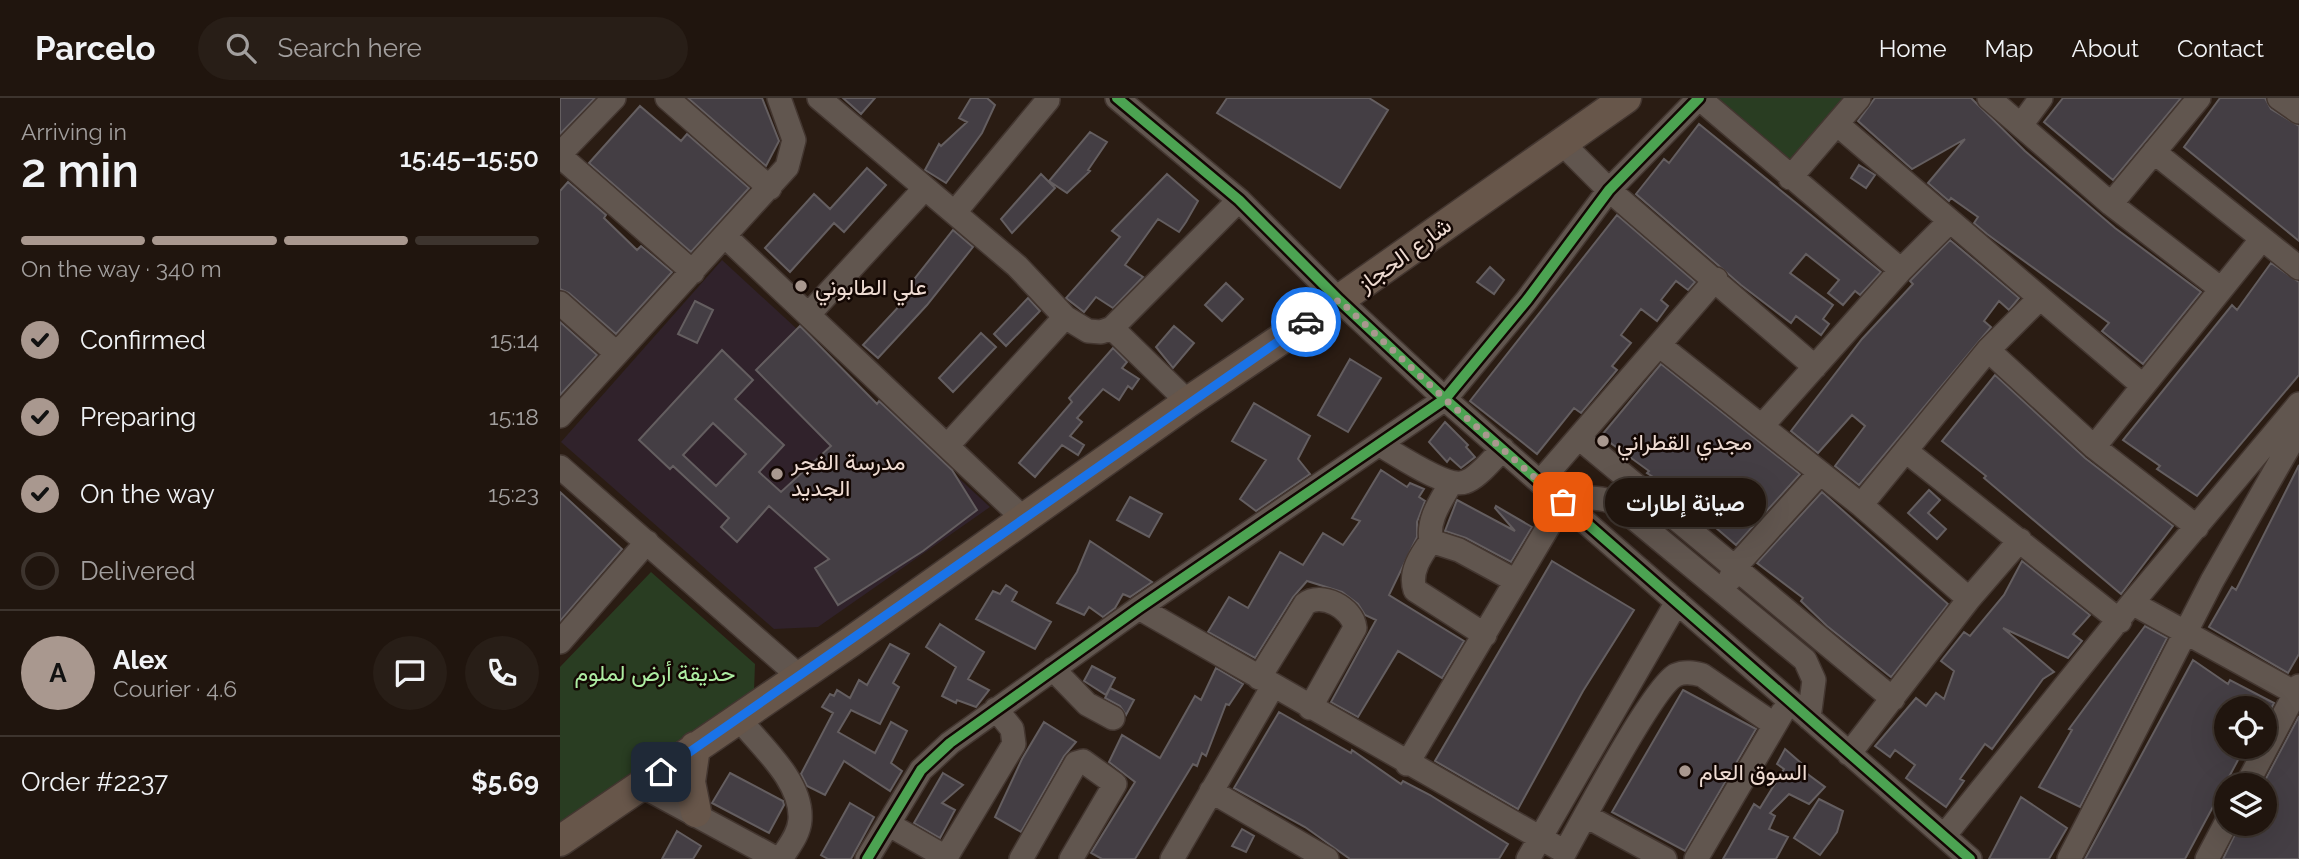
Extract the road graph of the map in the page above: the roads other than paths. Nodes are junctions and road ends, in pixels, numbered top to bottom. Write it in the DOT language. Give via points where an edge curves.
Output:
graph roads {
  1 [pos="614,98"];
  2 [pos="667,98"];
  3 [pos="819,98"];
  4 [pos="1117,98"];
  5 [pos="1626,98"];
  6 [pos="1699,98"];
  7 [pos="1859,98"];
  8 [pos="1989,98"];
  9 [pos="2041,98"];
  10 [pos="2199,98"];
  11 [pos="2279,98"];
  12 [pos="1048,100"];
  13 [pos="785,101"];
  14 [pos="2299,113"];
  15 [pos="1837,124"];
  16 [pos="2021,125"];
  17 [pos="1561,142"];
  18 [pos="2154,152"];
  19 [pos="560,155"];
  20 [pos="1790,178"];
  21 [pos="770,188"];
  22 [pos="925,188"];
  23 [pos="1609,190"];
  24 [pos="1239,200"];
  25 [pos="2111,204"];
  26 [pos="954,212"];
  27 [pos="1950,221"];
  28 [pos="726,237"];
  29 [pos="2261,240"];
  30 [pos="2299,268"];
  31 [pos="1901,270"];
  32 [pos="693,272"];
  33 [pos="1716,279"];
  34 [pos="2221,289"];
  35 [pos="2040,298"];
  36 [pos="1339,300"];
  37 [pos="560,303"];
  38 [pos="809,314"];
  39 [pos="1065,317"];
  40 [pos="1112,328"];
  41 [pos="1659,345"];
  42 [pos="1988,350"];
  43 [pos="615,352"];
  44 [pos="1815,367"];
  45 [pos="2142,384"];
  46 [pos="1446,400"];
  47 [pos="1188,402"];
  48 [pos="2299,404"];
  49 [pos="560,416"];
  50 [pos="1762,426"];
  51 [pos="2299,429"];
  52 [pos="1578,438"];
  53 [pos="948,445"];
  54 [pos="1380,445"];
  55 [pos="2094,447"];
  56 [pos="1503,449"];
  57 [pos="1906,451"];
  58 [pos="560,467"];
  59 [pos="1820,473"];
  60 [pos="1540,482"];
  61 [pos="1451,483"];
  62 [pos="1563,502"];
  63 [pos="1861,505"];
  64 [pos="1023,518"];
  65 [pos="2197,527"];
  66 [pos="2020,540"];
  67 [pos="1432,541"];
  68 [pos="647,542"];
  69 [pos="1735,567"];
  70 [pos="1516,582"];
  71 [pos="1724,593"];
  72 [pos="1969,599"];
  73 [pos="1676,602"];
  74 [pos="1139,608"];
  75 [pos="2126,612"];
  76 [pos="2186,632"];
  77 [pos="1485,635"];
  78 [pos="562,636"];
  79 [pos="1053,669"];
  80 [pos="800,677"];
  81 [pos="1266,682"];
  82 [pos="2298,692"];
  83 [pos="1893,699"];
  84 [pos="1789,701"];
  85 [pos="1310,708"];
  86 [pos="996,709"];
  87 [pos="1113,718"];
  88 [pos="1809,718"];
  89 [pos="739,719"];
  90 [pos="1775,724"];
  91 [pos="695,747"];
  92 [pos="1849,754"];
  93 [pos="1407,764"];
  94 [pos="2253,773"];
  95 [pos="640,785"];
  96 [pos="1211,791"];
  97 [pos="696,813"];
  98 [pos="1586,816"];
  99 [pos="888,824"];
  100 [pos="1944,836"];
  101 [pos="2219,836"];
  102 [pos="1540,839"];
  103 [pos="560,841"];
  104 [pos="1572,855"];
  105 [pos="1030,856"];
  106 [pos="779,859"];
  107 [pos="867,859"];
  108 [pos="1071,859"];
  109 [pos="1172,859"];
  110 [pos="1327,859"];
  111 [pos="1528,859"];
  112 [pos="1665,859"];
  113 [pos="1696,859"];
  114 [pos="1970,859"];
  115 [pos="2069,859"];
  116 [pos="2207,859"];
  1 -- 19 [label="street"];
  2 -- 21 [label="street"];
  3 -- 22 [label="street"];
  4 -- 24 [label="street"];
  5 -- 17 [label="main road, شارع الحجاز"];
  6 -- 20 [label="street"];
  6 -- 23 [label="street"];
  7 -- 15 [label="street"];
  8 -- 16 [label="street"];
  9 -- 16 [label="street"];
  10 -- 18 [label="street"];
  11 -- 14 [label="street"];
  12 -- 26 [label="street"];
  13 -- 21 [label="street" via="794,141 792,153"];
  15 -- 20 [label="street"];
  15 -- 27 [label="street"];
  16 -- 25 [label="street"];
  17 -- 23 [label="street"];
  17 -- 36 [label="main road, شارع الحجاز"];
  18 -- 25 [label="street"];
  18 -- 29 [label="street"];
  19 -- 32 [label="street"];
  20 -- 31 [label="street"];
  21 -- 28 [label="street"];
  22 -- 26 [label="street"];
  22 -- 38 [label="street"];
  23 -- 33 [label="street"];
  23 -- 46 [label="street"];
  24 -- 36 [label="street"];
  24 -- 40 [label="street"];
  25 -- 34 [label="street"];
  26 -- 39 [label="street" via="1017,266"];
  27 -- 31 [label="street"];
  27 -- 35 [label="street"];
  28 -- 32 [label="street"];
  28 -- 38 [label="street"];
  29 -- 30 [label="street"];
  29 -- 34 [label="street"];
  31 -- 44 [label="street"];
  32 -- 43 [label="street"];
  33 -- 41 [label="street"];
  33 -- 44 [label="street"];
  34 -- 45 [label="street"];
  35 -- 42 [label="street"];
  35 -- 45 [label="street"];
  36 -- 46 [label="street"];
  36 -- 47 [label="main road, شارع الحجاز"];
  37 -- 43 [label="street"];
  38 -- 53 [label="street"];
  39 -- 40 [label="street" via="1088,331"];
  39 -- 53 [label="street"];
  40 -- 47 [label="street"];
  41 -- 50 [label="street"];
  41 -- 52 [label="street"];
  42 -- 55 [label="street"];
  42 -- 57 [label="street"];
  43 -- 49 [label="street"];
  44 -- 50 [label="street"];
  45 -- 55 [label="street"];
  46 -- 54 [label="street"];
  46 -- 56 [label="street"];
  47 -- 64 [label="main road, شارع الحجاز"];
  48 -- 65 [label="street"];
  50 -- 59 [label="street"];
  51 -- 76 [label="street"];
  52 -- 60 [label="street"];
  52 -- 69 [label="street"];
  53 -- 64 [label="street"];
  54 -- 61 [label="street"];
  54 -- 74 [label="street"];
  55 -- 65 [label="street"];
  56 -- 60 [label="street"];
  56 -- 61 [label="street" via="1468,482"];
  57 -- 63 [label="street"];
  57 -- 66 [label="street"];
  58 -- 68 [label="street"];
  59 -- 63 [label="street"];
  59 -- 69 [label="street"];
  60 -- 62 [label="street"];
  61 -- 67 [label="street" via="1432,517"];
  62 -- 70 [label="street"];
  62 -- 71 [label="street" via="1613,501"];
  62 -- 73 [label="street"];
  63 -- 72 [label="street"];
  64 -- 80 [label="main road, شارع الحجاز"];
  65 -- 75 [label="street"];
  66 -- 72 [label="street"];
  66 -- 75 [label="street"];
  67 -- 70 [label="street" via="1459,550"];
  67 -- 77 [label="street" via="1413,573 1415,590"];
  68 -- 78 [label="street"];
  68 -- 80 [label="street"];
  69 -- 71 [label="street"];
  69 -- 83 [label="street"];
  70 -- 77 [label="street"];
  71 -- 88 [label="street" via="1805,660 1814,680"];
  72 -- 83 [label="street"];
  73 -- 84 [label="street"];
  73 -- 102 [label="street"];
  74 -- 79 [label="street"];
  74 -- 81 [label="street"];
  75 -- 76 [label="street"];
  75 -- 100 [label="street"];
  76 -- 82 [label="street"];
  76 -- 115 [label="street"];
  77 -- 93 [label="street"];
  79 -- 86 [label="street"];
  79 -- 87 [label="street" via="1087,704"];
  80 -- 89 [label="main road, شارع الحجاز"];
  81 -- 85 [label="street"];
  81 -- 85 [label="street" via="1312,598 1320,597 1348,612 1355,628"];
  81 -- 96 [label="street"];
  82 -- 94 [label="street"];
  83 -- 92 [label="street"];
  84 -- 88 [label="street"];
  84 -- 90 [label="street"];
  85 -- 93 [label="street"];
  86 -- 99 [label="street" via="934,756"];
  86 -- 99 [label="street" via="1012,729 1014,744 948,854 942,855"];
  88 -- 92 [label="street"];
  89 -- 91 [label="main road, شارع الحجاز"];
  89 -- 106 [label="street" via="799,801 795,837"];
  90 -- 98 [label="street" via="1702,675 1675,675 1653,700"];
  90 -- 113 [label="street"];
  91 -- 95 [label="main road, شارع الحجاز"];
  91 -- 97 [label="main road" via="690,782"];
  92 -- 100 [label="street"];
  93 -- 102 [label="street"];
  95 -- 97 [label="street"];
  95 -- 103 [label="main road, شارع الحجاز"];
  96 -- 109 [label="street"];
  96 -- 110 [label="street"];
  97 -- 106 [label="street"];
  98 -- 104 [label="street"];
  98 -- 112 [label="street"];
  99 -- 107 [label="street"];
  100 -- 114 [label="street"];
  101 -- 116 [label="street"];
  102 -- 104 [label="street"];
  102 -- 111 [label="street"];
  105 -- 108 [label="street" via="1076,763 1083,761 1115,784"];
}
